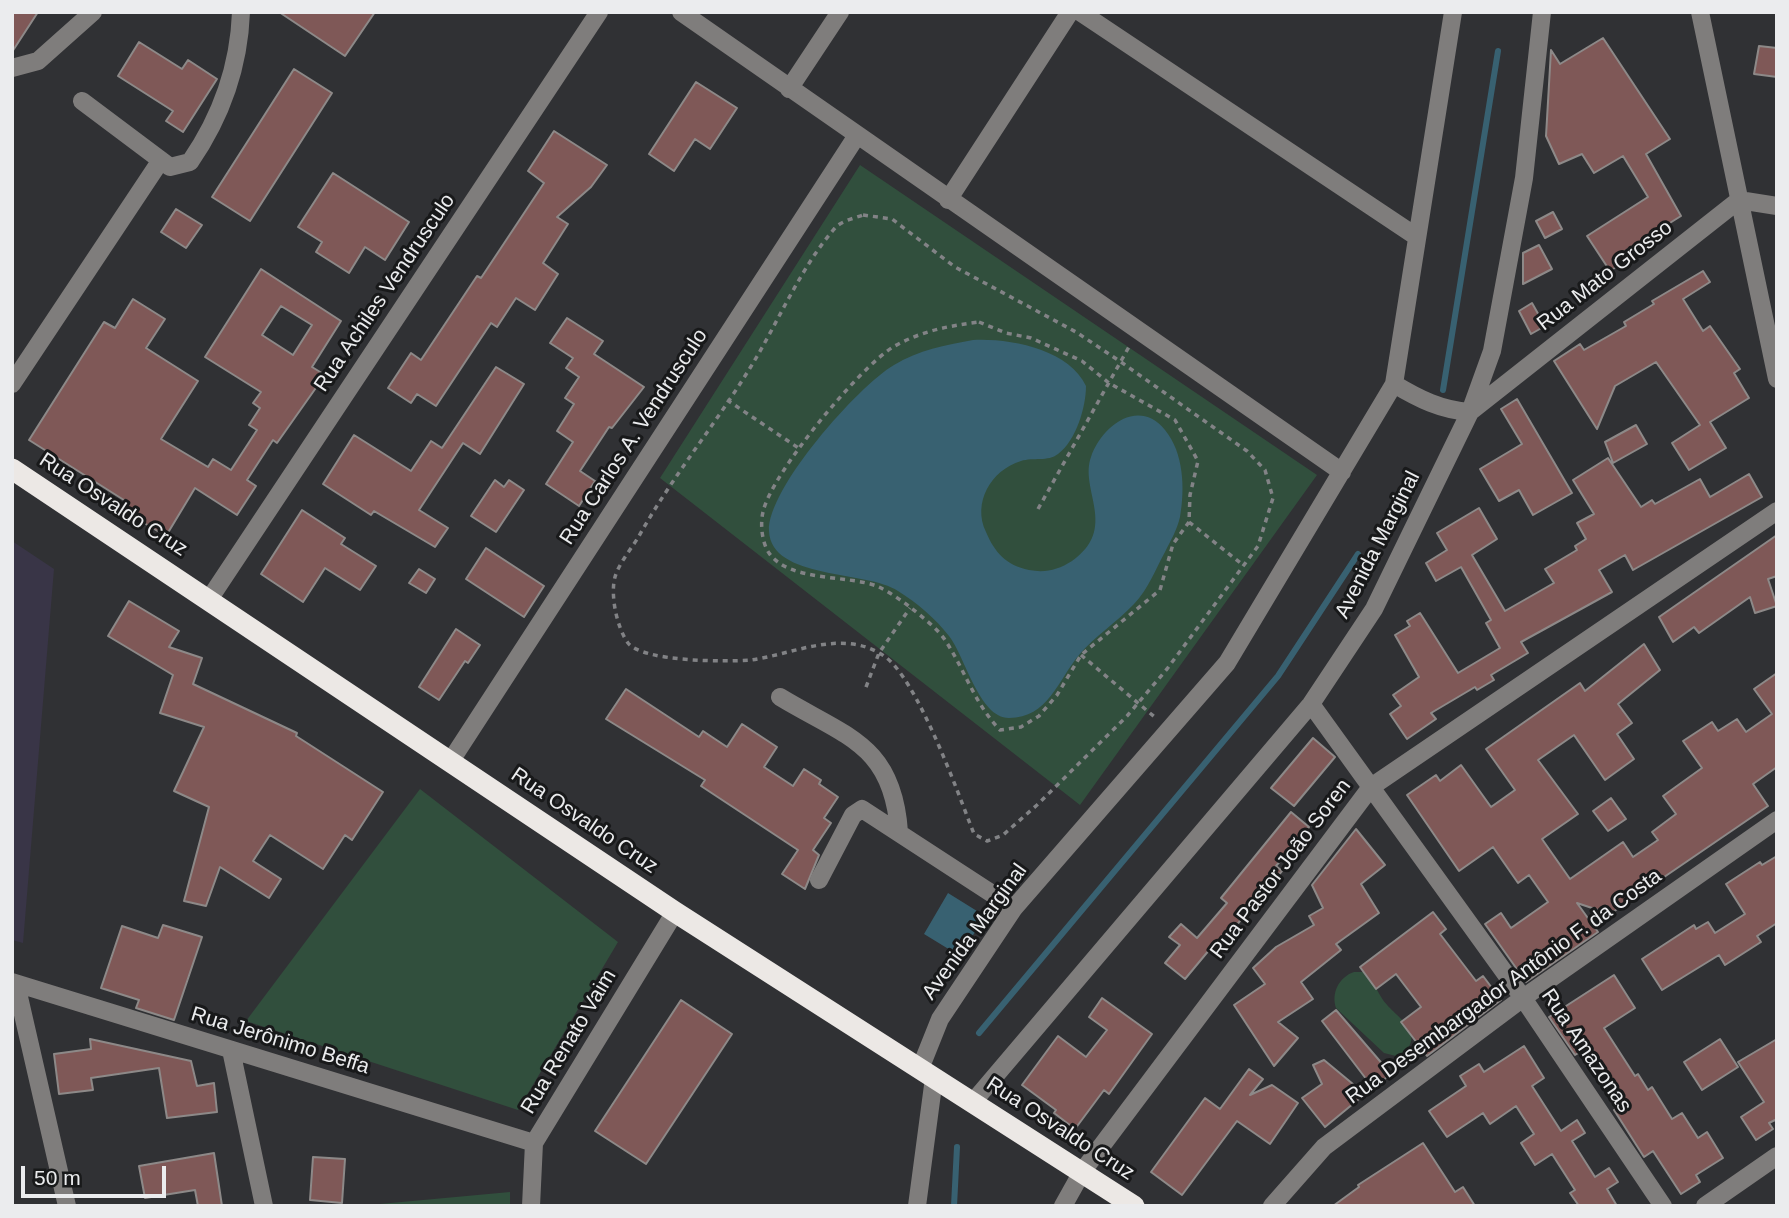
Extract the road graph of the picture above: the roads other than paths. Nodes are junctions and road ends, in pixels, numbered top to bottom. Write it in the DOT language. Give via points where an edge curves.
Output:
graph roads {
  1 [pos="93,12"];
  2 [pos="241,12"];
  3 [pos="599,12"];
  4 [pos="681,12"];
  5 [pos="840,12"];
  6 [pos="1070,12"];
  7 [pos="1080,12"];
  8 [pos="1453,12"];
  9 [pos="1542,12"];
  10 [pos="1700,12"];
  11 [pos="12,68"];
  12 [pos="789,89"];
  13 [pos="82,101"];
  14 [pos="856,137"];
  15 [pos="161,160"];
  16 [pos="948,200"];
  17 [pos="1739,200"];
  18 [pos="1777,206"];
  19 [pos="1417,236"];
  20 [pos="1777,379"];
  21 [pos="12,384"];
  22 [pos="1394,384"];
  23 [pos="1470,412"];
  24 [pos="12,469"];
  25 [pos="1342,472"];
  26 [pos="1777,511"];
  27 [pos="209,598"];
  28 [pos="779,697"];
  29 [pos="1311,704"];
  30 [pos="450,762"];
  31 [pos="1371,787"];
  32 [pos="1777,820"];
  33 [pos="899,832"];
  34 [pos="819,880"];
  35 [pos="1014,908"];
  36 [pos="675,912"];
  37 [pos="14,983"];
  38 [pos="1523,998"];
  39 [pos="230,1050"];
  40 [pos="927,1073"];
  41 [pos="973,1102"];
  42 [pos="534,1143"];
  43 [pos="1777,1156"];
  44 [pos="1082,1172"];
  45 [pos="67,1206"];
  46 [pos="264,1206"];
  47 [pos="531,1206"];
  48 [pos="917,1206"];
  49 [pos="1063,1206"];
  50 [pos="1135,1206"];
  51 [pos="1272,1206"];
  52 [pos="1663,1206"];
  53 [pos="1705,1206"];
  1 -- 11 [label="street" via="38,61"];
  2 -- 15 [label="street" via="229,88 208,135 190,162 170,167"];
  3 -- 27 [label="street, Rua Achiles Vendrusculo"];
  4 -- 12 [label="street"];
  5 -- 12 [label="street"];
  6 -- 16 [label="street"];
  7 -- 19 [label="street"];
  8 -- 19 [label="street, Avenida Marginal"];
  9 -- 23 [label="street, Avenida Marginal" via="1524,178 1492,351"];
  10 -- 17 [label="street"];
  12 -- 14 [label="street"];
  13 -- 15 [label="street"];
  14 -- 16 [label="street"];
  14 -- 30 [label="street, Rua Carlos A. Vendrusculo"];
  15 -- 21 [label="street"];
  16 -- 25 [label="street"];
  17 -- 18 [label="street"];
  17 -- 20 [label="street"];
  17 -- 23 [label="street, Rua Mato Grosso"];
  19 -- 22 [label="street, Avenida Marginal"];
  22 -- 23 [label="street" via="1449,411"];
  22 -- 25 [label="street, Avenida Marginal"];
  23 -- 29 [label="street, Avenida Marginal" via="1374,609"];
  24 -- 27 [label="highway, Rua Osvaldo Cruz"];
  25 -- 35 [label="street, Avenida Marginal" via="1227,663"];
  26 -- 31 [label="street, Rua Pastor João Soren"];
  27 -- 30 [label="highway, Rua Osvaldo Cruz"];
  28 -- 33 [label="street" via="878,759 897,807"];
  29 -- 31 [label="street, Rua Amazonas"];
  29 -- 41 [label="street, Avenida Marginal"];
  30 -- 36 [label="highway, Rua Osvaldo Cruz"];
  31 -- 38 [label="street, Rua Amazonas"];
  31 -- 44 [label="street, Rua Pastor João Soren"];
  32 -- 38 [label="street, Rua Desembargador Antônio F. da Costa"];
  33 -- 34 [label="street" via="868,811 857,811"];
  33 -- 35 [label="street"];
  35 -- 40 [label="street, Avenida Marginal" via="940,1019"];
  36 -- 40 [label="highway, Rua Osvaldo Cruz"];
  36 -- 42 [label="street, Rua Renato Vaim"];
  37 -- 39 [label="street, Rua Jerônimo Beffa"];
  37 -- 45 [label="street"];
  38 -- 51 [label="street, Rua Desembargador Antônio F. da Costa" via="1324,1147"];
  38 -- 52 [label="street, Rua Amazonas"];
  39 -- 42 [label="street, Rua Jerônimo Beffa"];
  39 -- 46 [label="street"];
  40 -- 41 [label="highway, Rua Osvaldo Cruz"];
  40 -- 48 [label="street"];
  41 -- 44 [label="highway, Rua Osvaldo Cruz"];
  42 -- 47 [label="street, Rua Renato Vaim"];
  43 -- 53 [label="street"];
  44 -- 49 [label="street, Rua Pastor João Soren"];
  44 -- 50 [label="highway, Rua Osvaldo Cruz"];
}
